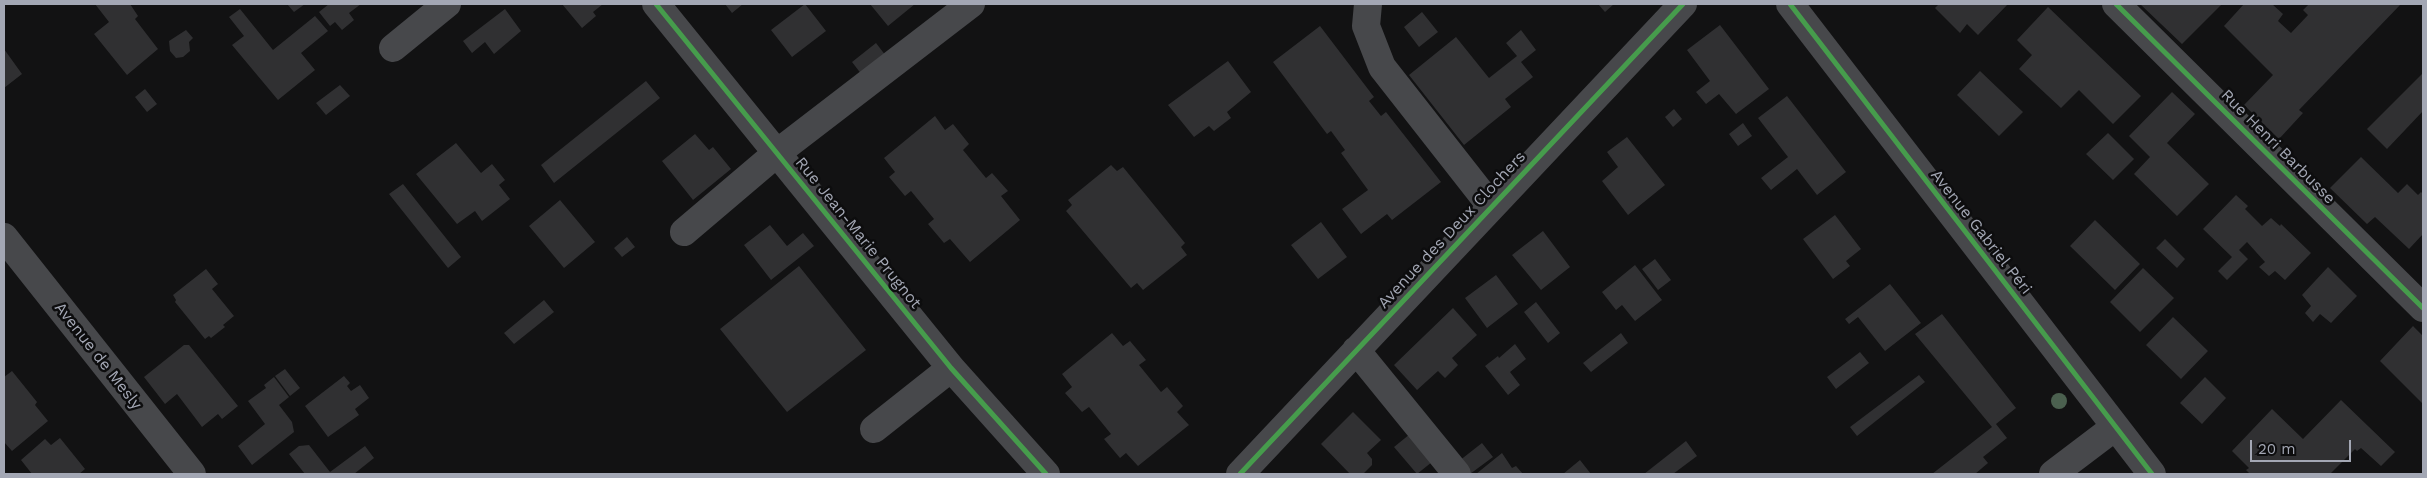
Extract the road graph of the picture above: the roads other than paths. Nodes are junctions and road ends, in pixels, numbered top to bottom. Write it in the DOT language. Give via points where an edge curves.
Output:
graph roads {
  1 [pos="447,4"];
  2 [pos="656,4"];
  3 [pos="971,4"];
  4 [pos="1368,4"];
  5 [pos="1682,4"];
  6 [pos="1790,4"];
  7 [pos="2116,4"];
  8 [pos="393,48"];
  9 [pos="777,153"];
  10 [pos="1491,206"];
  11 [pos="684,232"];
  12 [pos="4,237"];
  13 [pos="2423,308"];
  14 [pos="1356,350"];
  15 [pos="952,368"];
  16 [pos="2115,427"];
  17 [pos="874,429"];
  18 [pos="192,474"];
  19 [pos="1046,474"];
  20 [pos="1240,474"];
  21 [pos="1457,474"];
  22 [pos="2053,474"];
  23 [pos="2152,474"];
  1 -- 8 [label="street"];
  2 -- 9 [label="street, Rue Jean-Marie Prugnot"];
  3 -- 9 [label="street"];
  4 -- 10 [label="street" via="1366,26 1382,67"];
  5 -- 10 [label="street, Avenue des Deux Clochers"];
  6 -- 16 [label="street, Avenue Gabriel Péri"];
  7 -- 13 [label="street, Rue Henri Barbusse"];
  9 -- 11 [label="street"];
  9 -- 15 [label="street, Rue Jean-Marie Prugnot"];
  10 -- 14 [label="street, Avenue des Deux Clochers"];
  12 -- 18 [label="street, Avenue de Mesly"];
  14 -- 20 [label="street, Avenue des Deux Clochers"];
  14 -- 21 [label="street"];
  15 -- 17 [label="street"];
  15 -- 19 [label="street, Rue Jean-Marie Prugnot"];
  16 -- 22 [label="street"];
  16 -- 23 [label="street, Avenue Gabriel Péri"];
}
